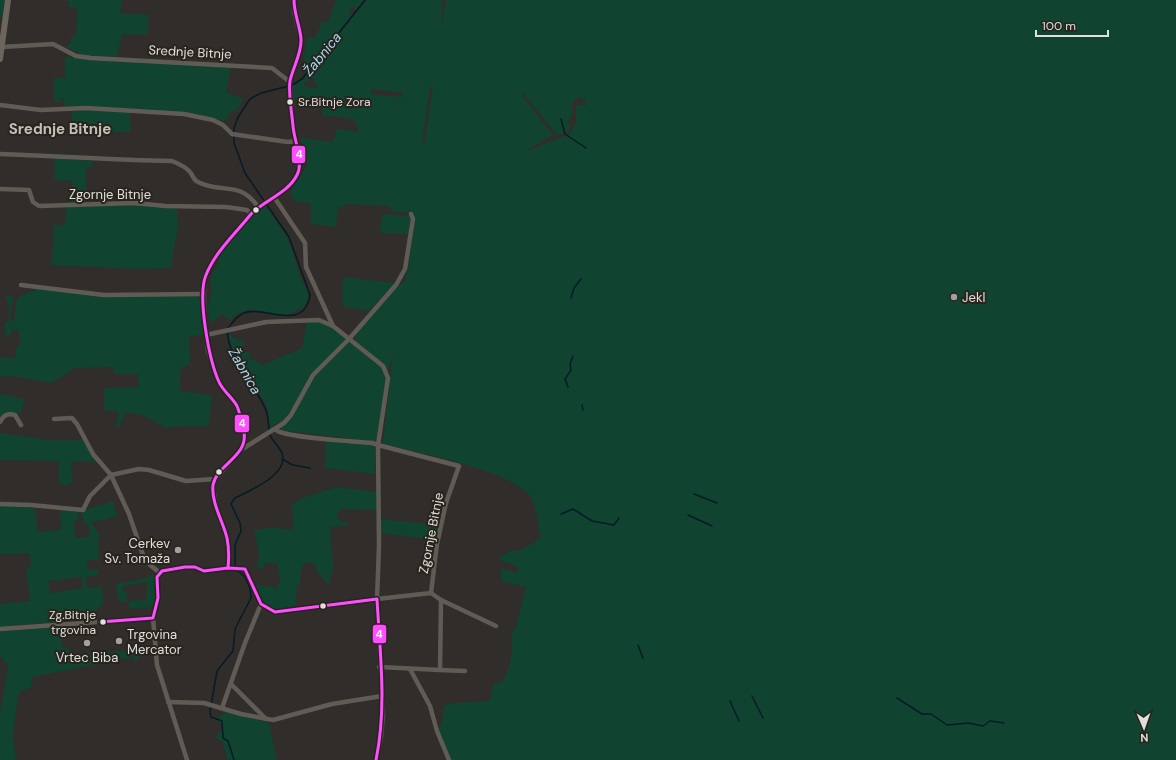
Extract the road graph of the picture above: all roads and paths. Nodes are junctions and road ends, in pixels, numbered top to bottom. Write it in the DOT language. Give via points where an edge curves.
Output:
graph roads {
  1 [pos="8,0"];
  2 [pos="294,0"];
  3 [pos="2,47"];
  4 [pos="0,59"];
  5 [pos="290,82"];
  6 [pos="0,105"];
  7 [pos="296,141"];
  8 [pos="0,154"];
  9 [pos="0,189"];
  10 [pos="274,197"];
  11 [pos="260,206"];
  12 [pos="251,214"];
  13 [pos="411,214"];
  14 [pos="21,285"];
  15 [pos="203,294"];
  16 [pos="333,326"];
  17 [pos="206,334"];
  18 [pos="349,339"];
  19 [pos="54,419"];
  20 [pos="0,422"];
  21 [pos="21,426"];
  22 [pos="274,430"];
  23 [pos="378,445"];
  24 [pos="242,449"];
  25 [pos="111,475"];
  26 [pos="215,479"];
  27 [pos="0,504"];
  28 [pos="230,568"];
  29 [pos="160,573"];
  30 [pos="431,593"];
  31 [pos="377,599"];
  32 [pos="441,600"];
  33 [pos="261,604"];
  34 [pos="153,618"];
  35 [pos="496,626"];
  36 [pos="0,629"];
  37 [pos="379,667"];
  38 [pos="410,669"];
  39 [pos="440,670"];
  40 [pos="465,671"];
  41 [pos="231,684"];
  42 [pos="382,696"];
  43 [pos="168,702"];
  44 [pos="222,708"];
  45 [pos="266,719"];
  46 [pos="187,760"];
  47 [pos="376,760"];
  48 [pos="449,760"];
  1 -- 3 [label="main road"];
  2 -- 5 [label="street" via="301,44"];
  3 -- 4 [label="main road"];
  3 -- 5 [label="street, Srednje Bitnje" via="53,44 76,56 90,58 272,68"];
  5 -- 7 [label="street"];
  6 -- 7 [label="street" via="40,110 86,108 184,114 214,120 232,134"];
  7 -- 10 [label="street" via="298,174 288,187"];
  8 -- 11 [label="street" via="54,155 94,160 172,161 191,172 195,181 207,186 241,190"];
  9 -- 12 [label="street, Zgornje Bitnje" via="29,190 33,202 39,206 134,203 226,207 247,210"];
  10 -- 11 [label="street"];
  10 -- 16 [label="street" via="305,243 306,267"];
  11 -- 12 [label="street"];
  12 -- 15 [label="street" via="213,260 206,276"];
  13 -- 18 [label="street" via="413,219 405,269"];
  14 -- 15 [label="street" via="104,294"];
  15 -- 17 [label="street"];
  16 -- 17 [label="street" via="318,320 266,322"];
  16 -- 18 [label="street"];
  17 -- 24 [label="street" via="216,377 221,387 234,400 240,413 244,440"];
  18 -- 22 [label="street" via="313,375 290,416"];
  18 -- 23 [label="street" via="383,366 388,378"];
  19 -- 25 [label="street" via="72,418 93,454"];
  20 -- 21 [label="street" via="4,416 10,414 15,415"];
  22 -- 23 [label="street, Zgornje Bitnje" via="279,433"];
  22 -- 24 [label="street"];
  23 -- 30 [label="street, Zgornje Bitnje" via="459,466 446,503 437,544"];
  23 -- 31 [label="street"];
  24 -- 26 [label="street"];
  25 -- 26 [label="street" via="139,469 186,481"];
  25 -- 27 [label="street" via="90,496 83,510"];
  25 -- 29 [label="street" via="129,514 143,555"];
  26 -- 28 [label="street" via="213,493 227,537"];
  28 -- 29 [label="street" via="204,571 195,567 185,567 165,569"];
  28 -- 33 [label="street" via="245,569"];
  29 -- 34 [label="street" via="157,578 158,598"];
  30 -- 31 [label="street, Zgornje Bitnje"];
  30 -- 32 [label="street, Zgornje Bitnje"];
  31 -- 33 [label="street, Zgornje Bitnje" via="281,612 271,611"];
  31 -- 37 [label="street"];
  32 -- 35 [label="street, Zgornje Bitnje"];
  32 -- 39 [label="street"];
  33 -- 41 [label="street"];
  34 -- 36 [label="street"];
  34 -- 43 [label="street" via="157,665"];
  37 -- 38 [label="street"];
  37 -- 42 [label="street"];
  38 -- 39 [label="street"];
  38 -- 48 [label="street" via="430,706"];
  39 -- 40 [label="street"];
  41 -- 44 [label="street"];
  41 -- 45 [label="street"];
  42 -- 45 [label="street" via="332,704 280,720"];
  42 -- 47 [label="street" via="382,727"];
  43 -- 44 [label="street" via="208,704"];
  43 -- 46 [label="street"];
  44 -- 45 [label="street"];
}
